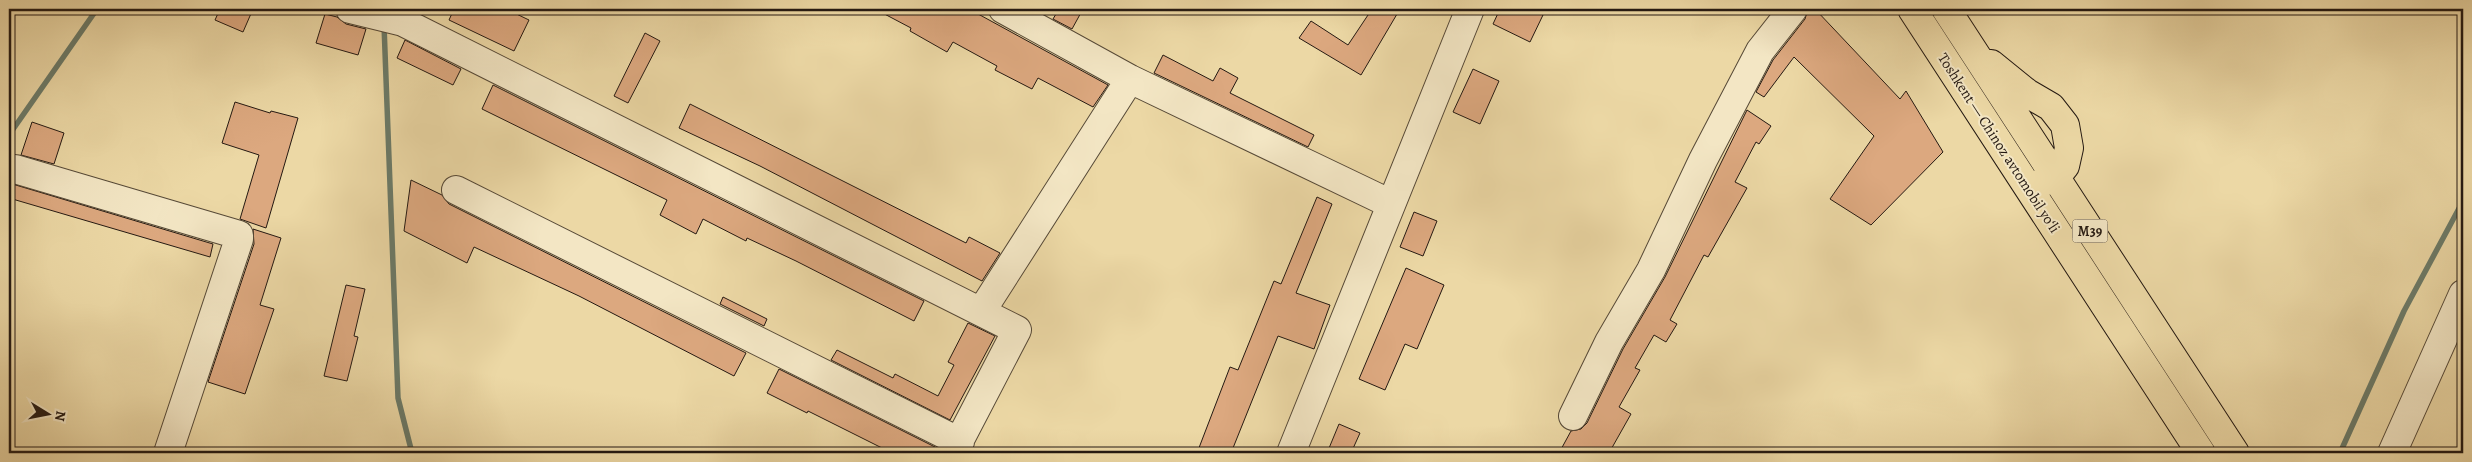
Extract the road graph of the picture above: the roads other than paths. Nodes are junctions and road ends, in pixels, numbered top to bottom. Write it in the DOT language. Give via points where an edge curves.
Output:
graph roads {
  1 [pos="1003,9"];
  2 [pos="1470,9"];
  3 [pos="1793,9"];
  4 [pos="1946,9"];
  5 [pos="352,10"];
  6 [pos="1912,14"];
  7 [pos="1970,47"];
  8 [pos="1130,79"];
  9 [pos="15,169"];
  10 [pos="2056,177"];
  11 [pos="2025,183"];
  12 [pos="456,190"];
  13 [pos="1391,204"];
  14 [pos="2463,294"];
  15 [pos="981,312"];
  16 [pos="1573,416"];
  17 [pos="956,448"];
  18 [pos="168,453"];
  19 [pos="1291,453"];
  20 [pos="2201,453"];
  21 [pos="2235,453"];
  22 [pos="2392,453"];
  1 -- 8 [label="street"];
  2 -- 13 [label="street"];
  3 -- 16 [label="street" via="1760,51 1651,270 1609,342"];
  4 -- 7 [label="highway, Toshkent — Chinoz avtomobil yoʻli / M39"];
  5 -- 15 [label="street" via="403,22"];
  6 -- 11 [label="highway, Toshkent — Chinoz avtomobil yoʻli / M39"];
  7 -- 10 [label="highway, Toshkent — Chinoz avtomobil yoʻli / M39"];
  7 -- 10 [label="highway" via="2059,115 2065,125 2069,148 2065,166"];
  8 -- 13 [label="street"];
  8 -- 15 [label="street"];
  9 -- 18 [label="street" via="238,235"];
  10 -- 11 [label="highway" via="2035,185"];
  10 -- 21 [label="highway, Toshkent — Chinoz avtomobil yoʻli / M39"];
  11 -- 20 [label="highway, Toshkent — Chinoz avtomobil yoʻli / M39"];
  12 -- 17 [label="street"];
  13 -- 19 [label="street"];
  14 -- 22 [label="street"];
  15 -- 17 [label="street" via="1017,330"];
}
